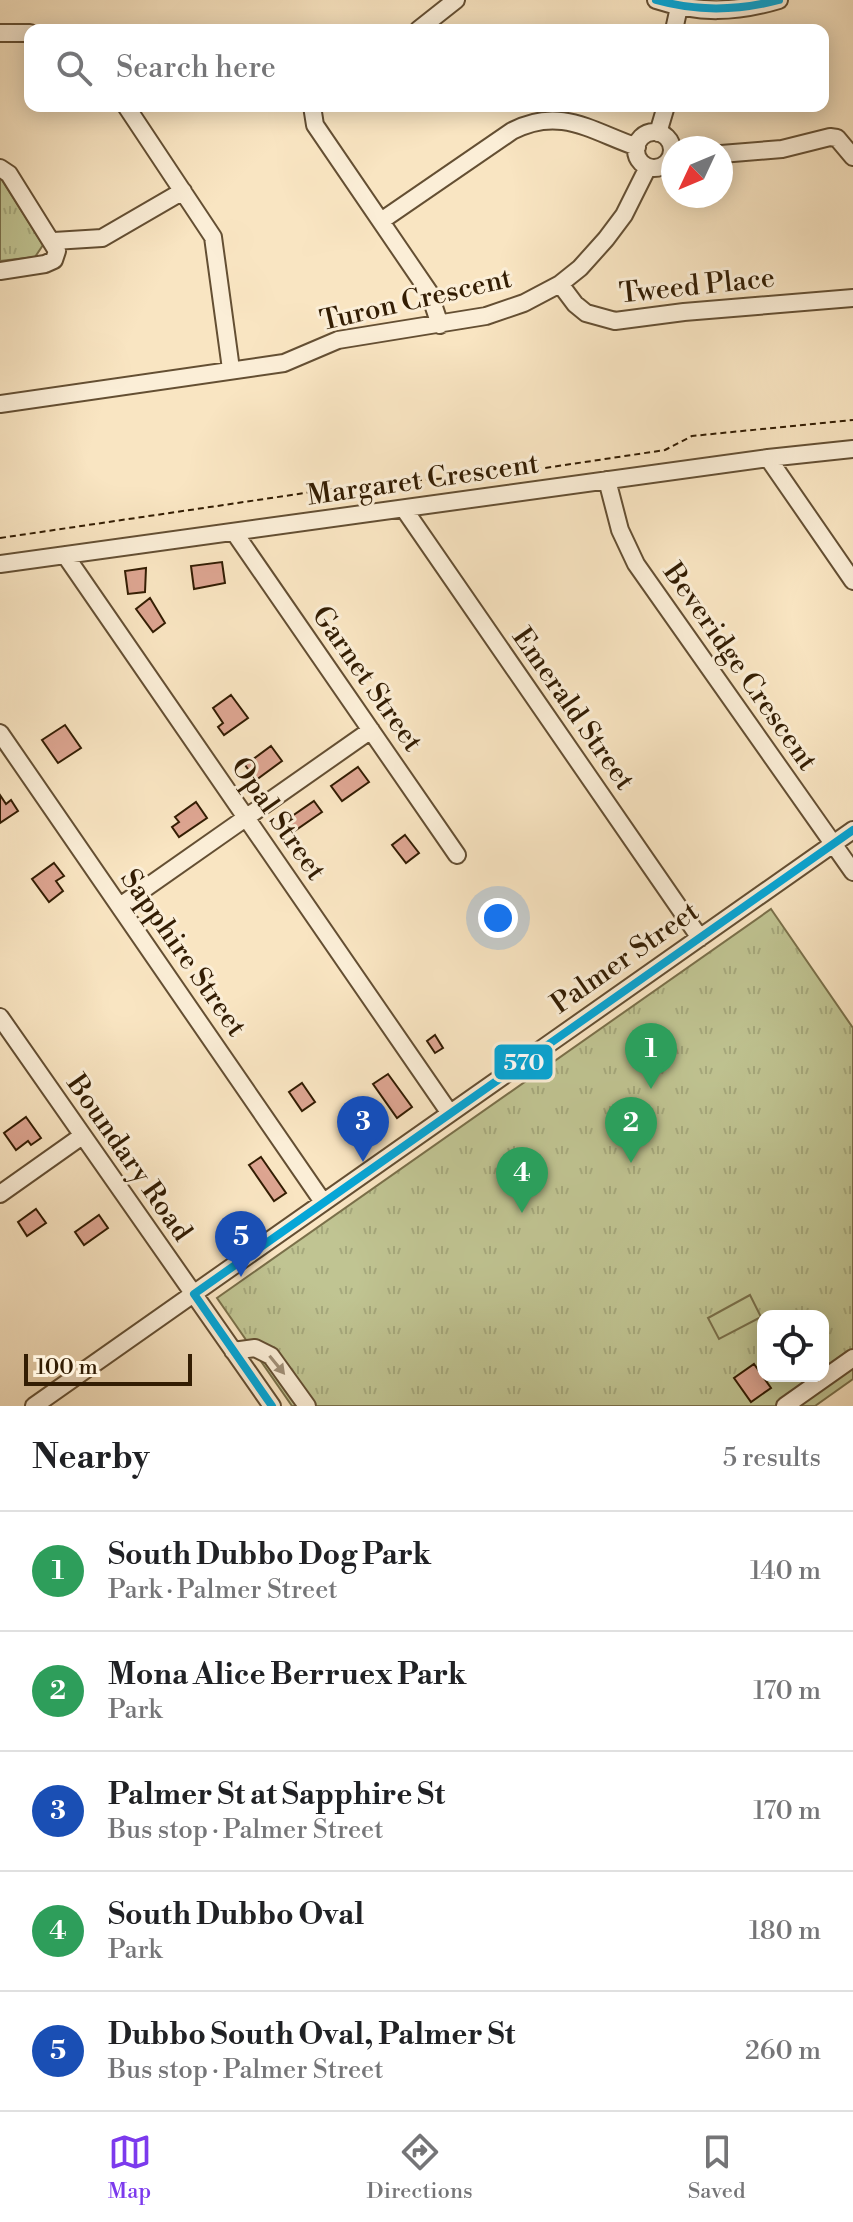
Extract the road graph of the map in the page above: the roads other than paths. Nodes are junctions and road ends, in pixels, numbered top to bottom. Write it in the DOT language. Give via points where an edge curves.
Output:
graph roads {
  1 [pos="456,0"];
  2 [pos="656,0"];
  3 [pos="779,0"];
  4 [pos="683,8"];
  5 [pos="426,24"];
  6 [pos="676,24"];
  7 [pos="682,24"];
  8 [pos="0,33"];
  9 [pos="24,33"];
  10 [pos="130,112"];
  11 [pos="313,112"];
  12 [pos="664,112"];
  13 [pos="658,133"];
  14 [pos="662,136"];
  15 [pos="637,147"];
  16 [pos="733,153"];
  17 [pos="853,157"];
  18 [pos="661,165"];
  19 [pos="648,167"];
  20 [pos="0,168"];
  21 [pos="183,191"];
  22 [pos="381,221"];
  23 [pos="54,241"];
  24 [pos="0,271"];
  25 [pos="560,284"];
  26 [pos="853,298"];
  27 [pos="440,325"];
  28 [pos="231,369"];
  29 [pos="0,404"];
  30 [pos="853,449"];
  31 [pos="768,458"];
  32 [pos="607,480"];
  33 [pos="404,509"];
  34 [pos="234,532"];
  35 [pos="65,555"];
  36 [pos="0,564"];
  37 [pos="853,581"];
  38 [pos="371,730"];
  39 [pos="0,733"];
  40 [pos="245,818"];
  41 [pos="853,830"];
  42 [pos="833,844"];
  43 [pos="457,855"];
  44 [pos="853,872"];
  45 [pos="120,906"];
  46 [pos="700,938"];
  47 [pos="0,1017"];
  48 [pos="449,1112"];
  49 [pos="82,1136"];
  50 [pos="0,1194"];
  51 [pos="323,1202"];
  52 [pos="194,1294"];
  53 [pos="233,1351"];
  54 [pos="853,1358"];
  55 [pos="34,1406"];
  56 [pos="272,1406"];
  57 [pos="307,1406"];
  58 [pos="785,1406"];
  1 -- 5 [label="street"];
  2 -- 4 [label="street"];
  3 -- 4 [label="street" via="730,11"];
  4 -- 6 [label="street"];
  4 -- 7 [label="street"];
  8 -- 9 [label="street"];
  10 -- 21 [label="street"];
  11 -- 22 [label="street" via="315,125"];
  12 -- 13 [label="street"];
  13 -- 14 [label="street"];
  13 -- 15 [label="street" via="645,135"];
  15 -- 19 [label="street" via="639,159"];
  15 -- 22 [label="street" via="564,120 530,121"];
  16 -- 17 [label="street" via="782,149 838,135"];
  18 -- 19 [label="street"];
  19 -- 25 [label="street, Turon Crescent" via="606,239"];
  20 -- 23 [label="street"];
  21 -- 23 [label="street" via="102,238"];
  21 -- 28 [label="street" via="213,237"];
  22 -- 27 [label="street" via="429,292"];
  23 -- 24 [label="street" via="54,260"];
  25 -- 26 [label="street, Tweed Place" via="586,313 615,321"];
  25 -- 27 [label="street, Turon Crescent" via="486,316"];
  27 -- 28 [label="street, Turon Crescent" via="338,340 284,363"];
  28 -- 29 [label="street, Turon Crescent"];
  30 -- 31 [label="street, Margaret Crescent"];
  31 -- 32 [label="street, Margaret Crescent"];
  31 -- 37 [label="street"];
  32 -- 33 [label="street, Margaret Crescent"];
  32 -- 42 [label="street, Beveridge Crescent" via="620,530 636,564"];
  33 -- 34 [label="street, Margaret Crescent"];
  33 -- 46 [label="street, Emerald Street"];
  34 -- 35 [label="street, Margaret Crescent"];
  34 -- 38 [label="street, Garnet Street"];
  35 -- 36 [label="street, Margaret Crescent"];
  35 -- 40 [label="street, Opal Street"];
  38 -- 40 [label="street"];
  38 -- 43 [label="street, Garnet Street"];
  39 -- 45 [label="street, Sapphire Street"];
  40 -- 45 [label="street"];
  40 -- 48 [label="street, Opal Street"];
  41 -- 42 [label="street, Palmer Street"];
  42 -- 44 [label="street, Beveridge Crescent"];
  42 -- 46 [label="street, Palmer Street"];
  45 -- 51 [label="street, Sapphire Street"];
  46 -- 48 [label="street, Palmer Street"];
  47 -- 49 [label="street, Boundary Road"];
  48 -- 51 [label="street, Palmer Street"];
  49 -- 50 [label="street"];
  49 -- 52 [label="street, Boundary Road"];
  51 -- 52 [label="street, Palmer Street"];
  52 -- 53 [label="street, Boundary Road"];
  52 -- 55 [label="street, Palmer Street"];
  53 -- 56 [label="street, Boundary Road"];
  53 -- 57 [label="street, one-way" via="255,1348 271,1356"];
  54 -- 58 [label="street"];
}
